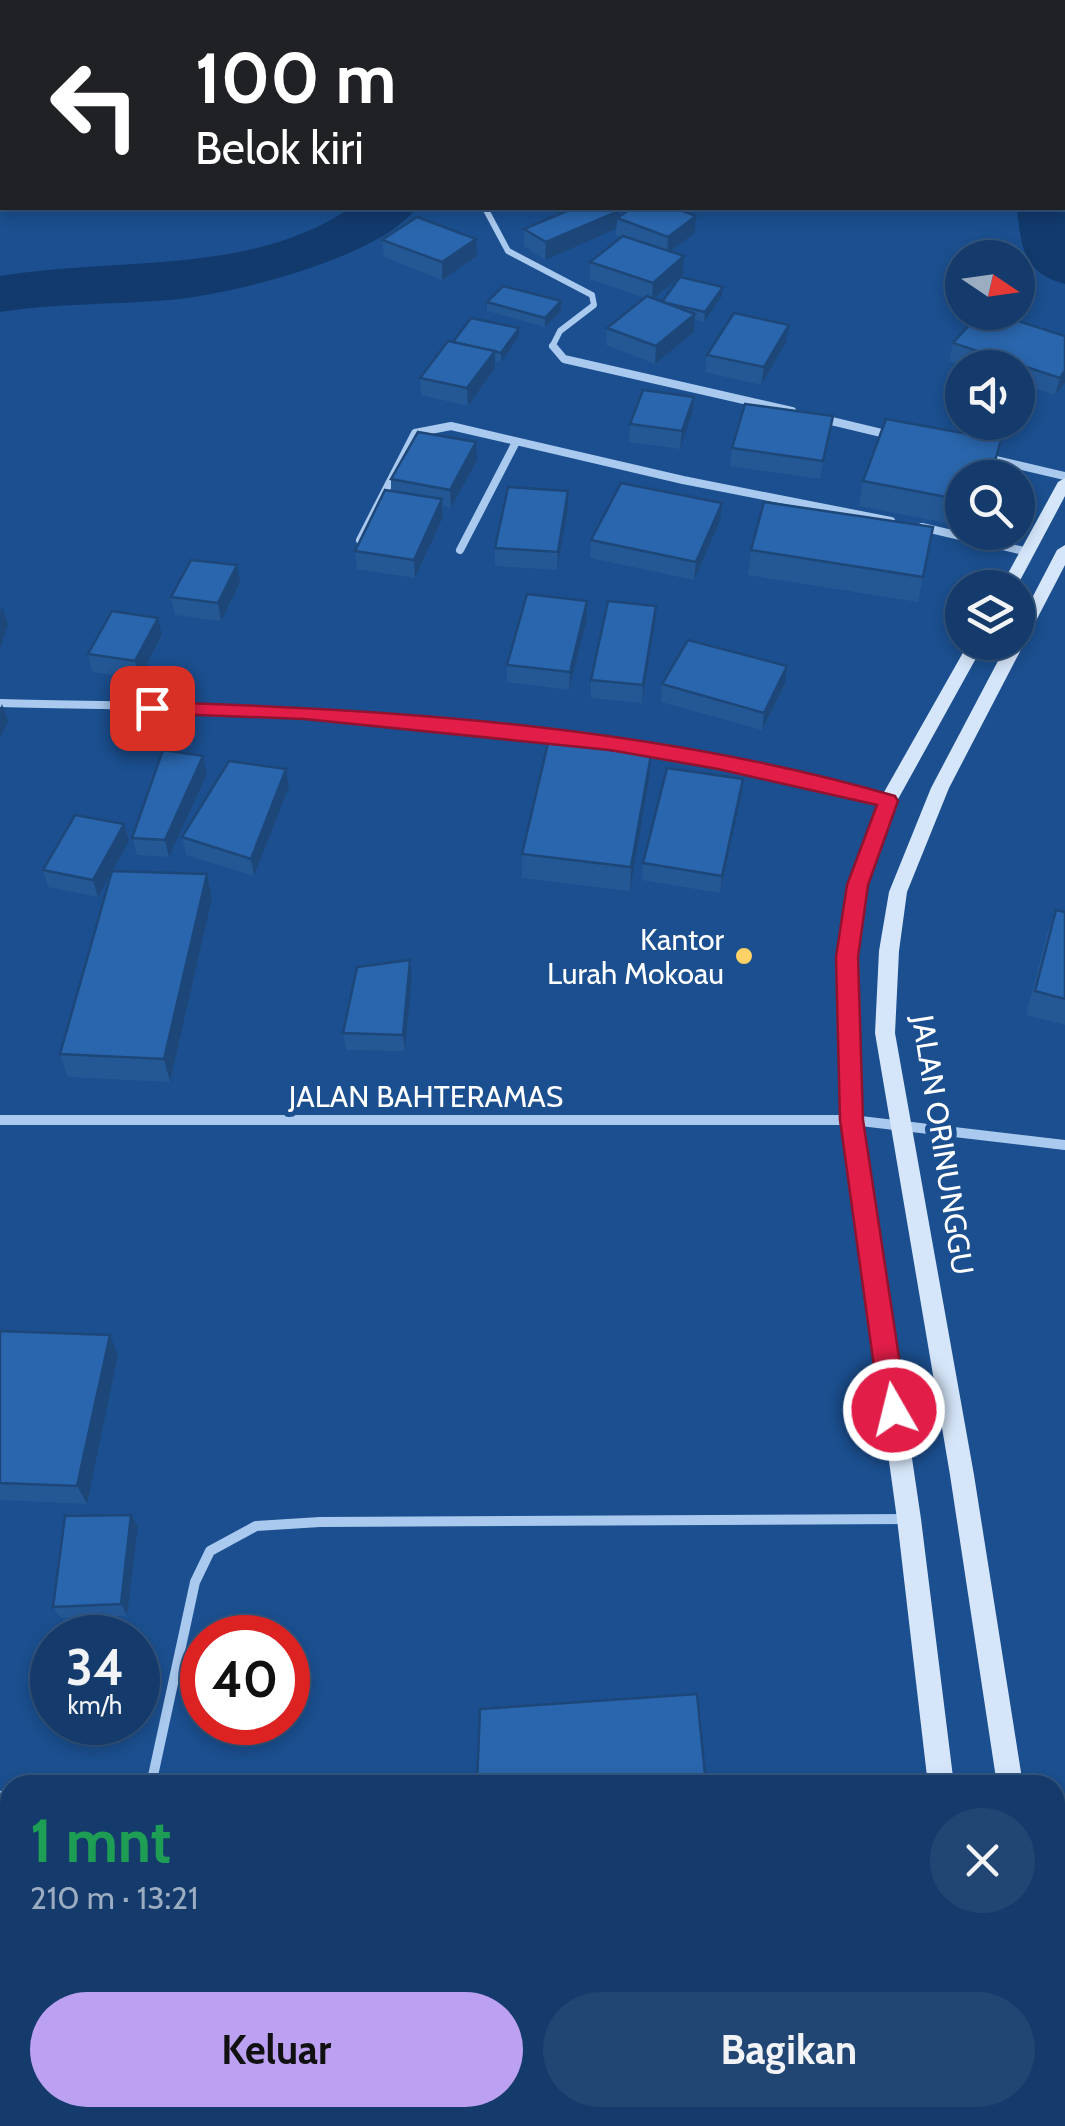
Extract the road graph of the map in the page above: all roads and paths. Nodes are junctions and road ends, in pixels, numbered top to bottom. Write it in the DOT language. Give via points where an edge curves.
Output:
graph roads {
  1 [pos="486,210"];
  2 [pos="898,436"];
  3 [pos="516,442"];
  4 [pos="972,454"];
  5 [pos="1065,479"];
  6 [pos="895,522"];
  7 [pos="914,526"];
  8 [pos="360,540"];
  9 [pos="460,550"];
  10 [pos="1065,550"];
  11 [pos="1028,552"];
  12 [pos="1018,570"];
  13 [pos="967,660"];
  14 [pos="0,703"];
  15 [pos="888,801"];
  16 [pos="0,1120"];
  17 [pos="852,1120"];
  18 [pos="902,1123"];
  19 [pos="1065,1145"];
  20 [pos="909,1519"];
  21 [pos="153,1775"];
  22 [pos="940,1775"];
  23 [pos="1008,1775"];
  1 -- 2 [label="street" via="508,251 582,286 595,301 560,331 553,345 564,359"];
  3 -- 6 [label="street"];
  3 -- 8 [label="street" via="451,426 415,434"];
  3 -- 9 [label="street"];
  4 -- 5 [label="street"];
  5 -- 11 [label="street"];
  7 -- 11 [label="street"];
  10 -- 18 [label="street, JALAN ORINUNGGU" via="940,788 898,892 885,1033"];
  11 -- 12 [label="street"];
  13 -- 15 [label="street"];
  14 -- 15 [label="street" via="304,712 610,744"];
  15 -- 17 [label="street" via="858,885 847,957"];
  16 -- 17 [label="street, JALAN BAHTERAMAS"];
  17 -- 18 [label="street, JALAN BAHTERAMAS"];
  17 -- 20 [label="street"];
  18 -- 19 [label="street, JALAN BAHTERAMAS"];
  18 -- 23 [label="street, JALAN ORINUNGGU"];
  20 -- 21 [label="lane" via="256,1526 210,1552 195,1582"];
  20 -- 22 [label="street"];
}
